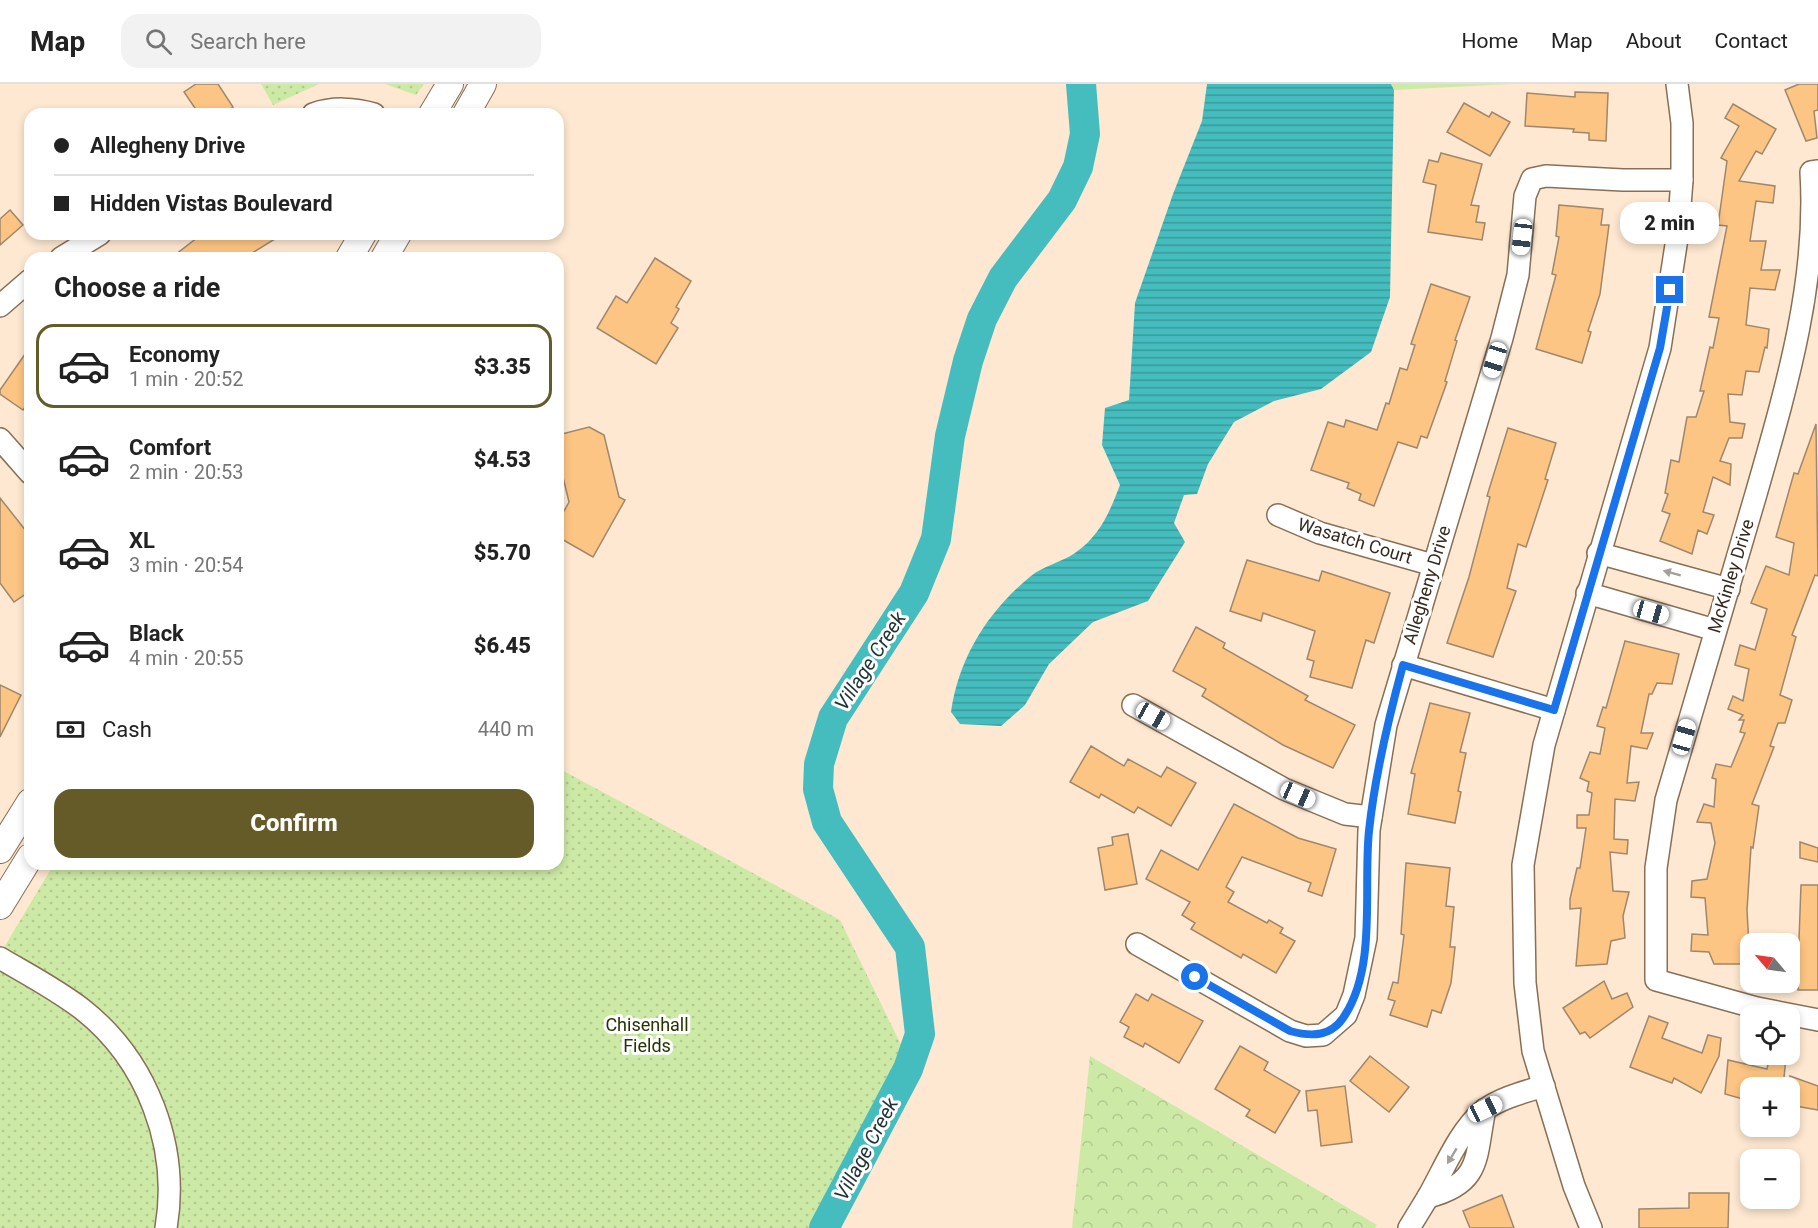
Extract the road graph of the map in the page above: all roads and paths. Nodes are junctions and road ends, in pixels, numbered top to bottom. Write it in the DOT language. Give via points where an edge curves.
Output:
graph roads {
  1 [pos="450,84"];
  2 [pos="483,84"];
  3 [pos="1677,84"];
  4 [pos="436,108"];
  5 [pos="469,108"];
  6 [pos="1815,172"];
  7 [pos="1682,180"];
  8 [pos="90,240"];
  9 [pos="71,252"];
  10 [pos="24,285"];
  11 [pos="0,306"];
  12 [pos="0,439"];
  13 [pos="24,466"];
  14 [pos="1278,516"];
  15 [pos="1598,553"];
  16 [pos="1432,565"];
  17 [pos="1729,589"];
  18 [pos="1587,593"];
  19 [pos="1714,630"];
  20 [pos="1403,665"];
  21 [pos="1133,705"];
  22 [pos="1554,710"];
  23 [pos="24,812"];
  24 [pos="1371,817"];
  25 [pos="0,850"];
  26 [pos="24,867"];
  27 [pos="0,906"];
  28 [pos="1137,944"];
  29 [pos="0,958"];
  30 [pos="1818,1020"];
  31 [pos="1544,1086"];
  32 [pos="166,1228"];
  33 [pos="1409,1228"];
  34 [pos="1591,1228"];
  1 -- 4 [label="main road"];
  2 -- 5 [label="main road"];
  3 -- 7 [label="street"];
  6 -- 17 [label="street, McKinley Drive" via="1809,263 1793,364"];
  7 -- 15 [label="street" via="1660,348"];
  7 -- 16 [label="street, Allegheny Drive" via="1546,176 1532,179 1525,196 1518,275 1502,338"];
  8 -- 9 [label="street"];
  10 -- 11 [label="street"];
  12 -- 13 [label="street"];
  14 -- 16 [label="street, Wasatch Court" via="1320,533"];
  17 -- 15 [label="street, one-way"];
  15 -- 18 [label="street"];
  16 -- 20 [label="street, Allegheny Drive"];
  17 -- 19 [label="street, McKinley Drive"];
  18 -- 19 [label="street"];
  18 -- 22 [label="street"];
  19 -- 30 [label="street, McKinley Drive" via="1666,800 1656,868 1656,980"];
  20 -- 22 [label="street"];
  20 -- 24 [label="street, Allegheny Drive" via="1386,725"];
  21 -- 24 [label="street" via="1284,789 1345,814"];
  22 -- 31 [label="street" via="1532,801 1523,865 1525,983 1533,1051"];
  23 -- 25 [label="main road"];
  24 -- 28 [label="street, Allegheny Drive" via="1361,970 1346,1015 1323,1035 1306,1036 1290,1031"];
  26 -- 27 [label="main road"];
  29 -- 32 [label="street" via="81,1008 110,1036 140,1076 162,1130 169,1193"];
  31 -- 33 [label="street" via="1485,1109 1472,1121"];
  31 -- 34 [label="street"];
}
